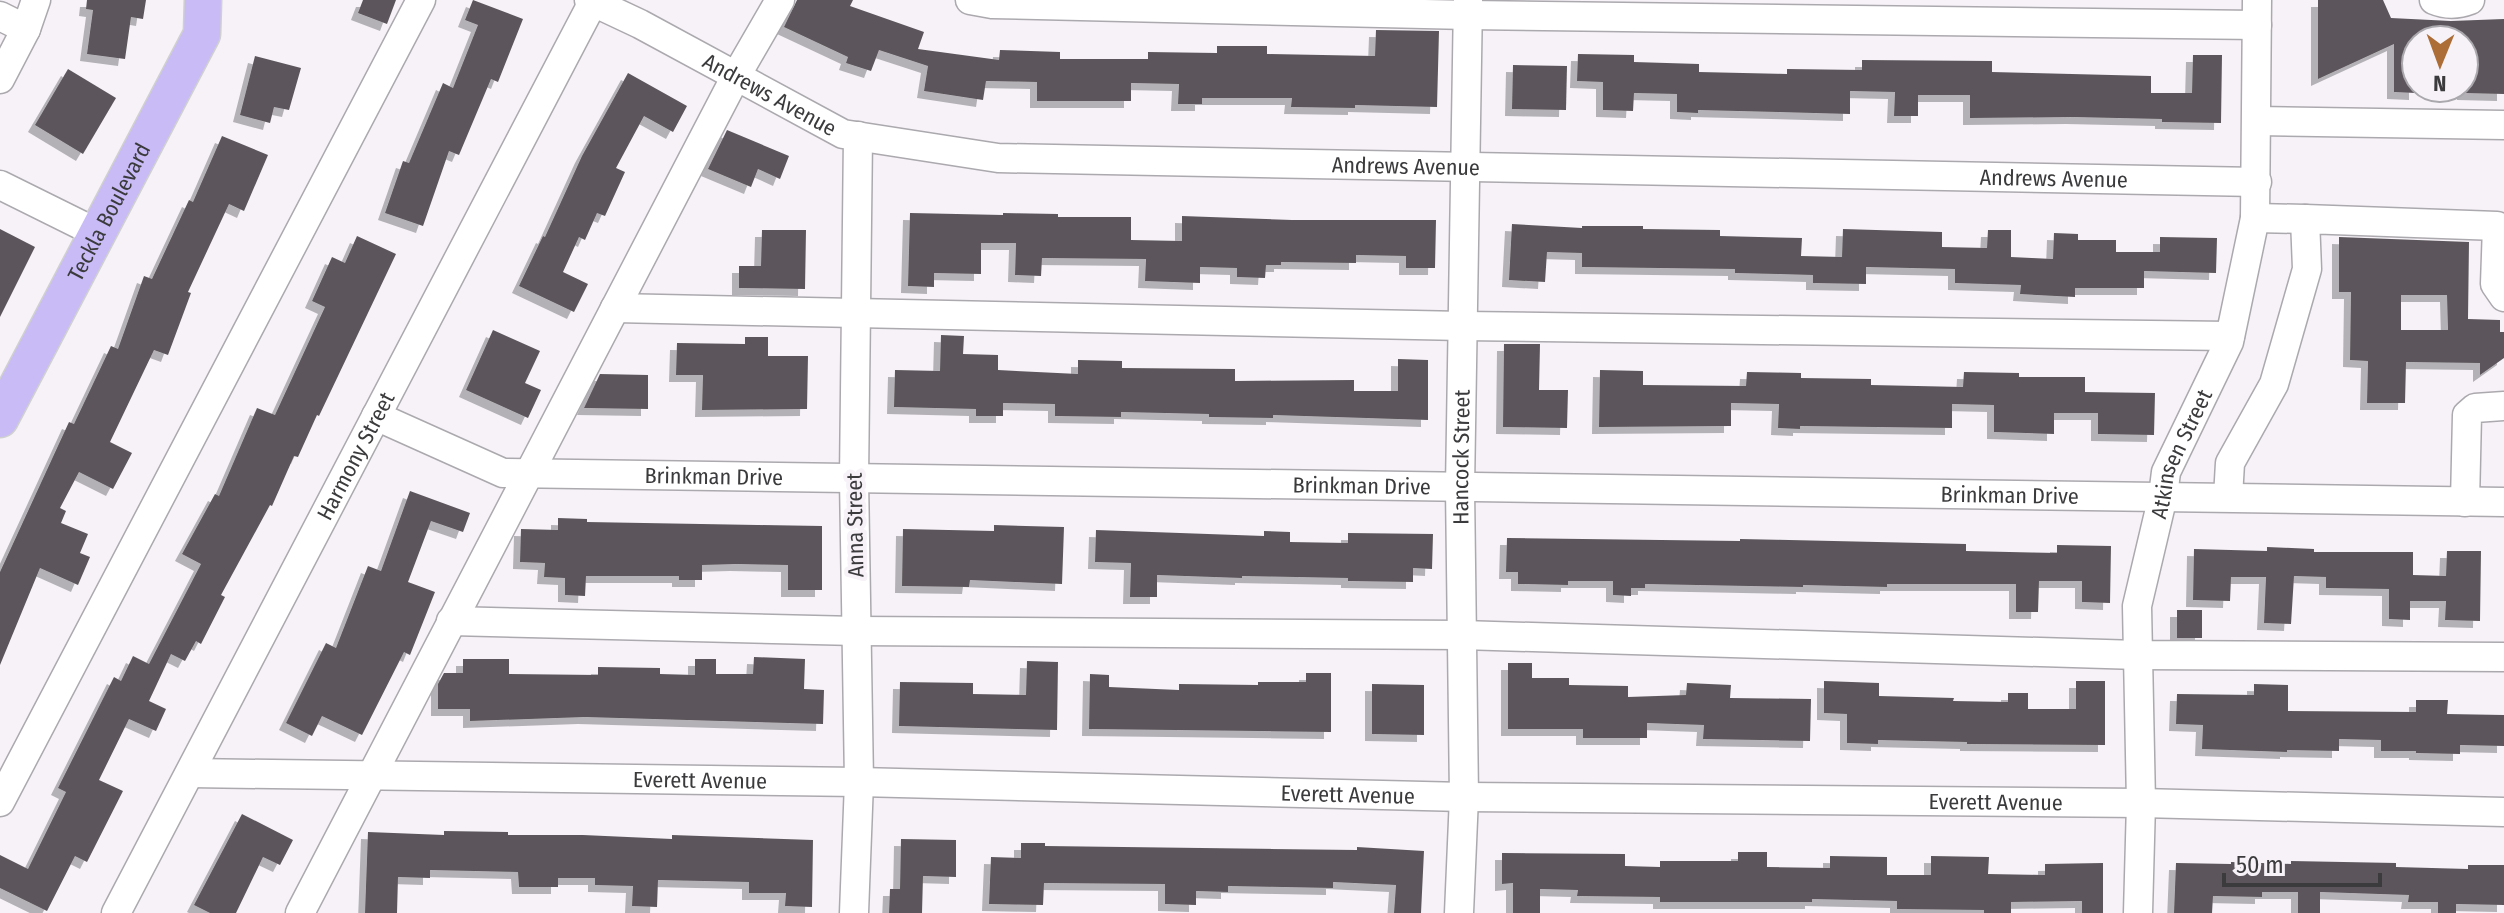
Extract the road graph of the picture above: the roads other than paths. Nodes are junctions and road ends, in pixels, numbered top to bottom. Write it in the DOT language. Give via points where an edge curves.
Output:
graph roads {
  1 [pos="36,0"];
  2 [pos="203,0"];
  3 [pos="421,0"];
  4 [pos="780,0"];
  5 [pos="970,0"];
  6 [pos="2434,0"];
  7 [pos="2470,0"];
  8 [pos="592,1"];
  9 [pos="1468,8"];
  10 [pos="2257,12"];
  11 [pos="0,16"];
  12 [pos="26,29"];
  13 [pos="736,76"];
  14 [pos="0,79"];
  15 [pos="2257,121"];
  16 [pos="2504,125"];
  17 [pos="858,136"];
  18 [pos="1466,167"];
  19 [pos="2257,182"];
  20 [pos="0,185"];
  21 [pos="2255,218"];
  22 [pos="2305,219"];
  23 [pos="97,233"];
  24 [pos="2504,297"];
  25 [pos="615,308"];
  26 [pos="856,314"];
  27 [pos="1463,326"];
  28 [pos="2230,336"];
  29 [pos="2504,406"];
  30 [pos="376,416"];
  31 [pos="0,419"];
  32 [pos="528,474"];
  33 [pos="854,479"];
  34 [pos="1460,488"];
  35 [pos="2163,496"];
  36 [pos="2228,497"];
  37 [pos="2465,502"];
  38 [pos="2504,502"];
  39 [pos="451,621"];
  40 [pos="856,631"];
  41 [pos="1462,635"];
  42 [pos="2138,655"];
  43 [pos="2504,657"];
  44 [pos="190,773"];
  45 [pos="371,776"];
  46 [pos="859,782"];
  47 [pos="1464,797"];
  48 [pos="0,802"];
  49 [pos="2141,803"];
  50 [pos="2504,812"];
  51 [pos="116,913"];
  52 [pos="300,913"];
  53 [pos="854,913"];
  54 [pos="1459,913"];
  55 [pos="2138,913"];
  1 -- 12 [label="street"];
  2 -- 23 [label="main road, Teckla Boulevard" via="202,34"];
  3 -- 48 [label="street"];
  4 -- 13 [label="street"];
  5 -- 9 [label="street"];
  6 -- 7 [label="street"];
  8 -- 13 [label="street, Andrews Avenue"];
  8 -- 30 [label="street, Harmony Street"];
  9 -- 10 [label="street"];
  9 -- 18 [label="street, Hancock Street"];
  10 -- 15 [label="street, Atkinsen Street"];
  11 -- 12 [label="street"];
  12 -- 14 [label="street"];
  13 -- 17 [label="street, Andrews Avenue" via="843,134"];
  13 -- 25 [label="street"];
  15 -- 16 [label="street"];
  15 -- 19 [label="street, Atkinsen Street"];
  17 -- 18 [label="street, Andrews Avenue" via="998,158"];
  17 -- 26 [label="street, Anna Street"];
  18 -- 19 [label="street, Andrews Avenue"];
  18 -- 27 [label="street, Hancock Street"];
  19 -- 21 [label="street, Atkinsen Street"];
  20 -- 23 [label="street"];
  21 -- 22 [label="street"];
  21 -- 28 [label="street, Atkinsen Street"];
  22 -- 24 [label="street" via="2497,226 2495,284"];
  22 -- 36 [label="street" via="2307,269 2274,384 2230,463"];
  23 -- 31 [label="main road, Teckla Boulevard"];
  25 -- 26 [label="street"];
  25 -- 32 [label="street"];
  26 -- 27 [label="street"];
  26 -- 33 [label="street, Anna Street"];
  27 -- 28 [label="street"];
  27 -- 34 [label="street, Hancock Street"];
  28 -- 35 [label="street, Atkinsen Street" via="2166,472"];
  29 -- 37 [label="street" via="2475,408 2467,415"];
  30 -- 32 [label="street, Brinkman Drive" via="503,473"];
  30 -- 44 [label="street, Harmony Street"];
  32 -- 33 [label="street, Brinkman Drive"];
  32 -- 39 [label="street"];
  33 -- 34 [label="street, Brinkman Drive"];
  33 -- 40 [label="street, Anna Street"];
  34 -- 35 [label="street, Brinkman Drive"];
  34 -- 41 [label="street, Hancock Street"];
  35 -- 36 [label="street, Brinkman Drive"];
  35 -- 42 [label="street, Atkinsen Street" via="2137,606"];
  36 -- 37 [label="street, Brinkman Drive"];
  37 -- 38 [label="street, Brinkman Drive"];
  39 -- 40 [label="street"];
  39 -- 45 [label="street"];
  40 -- 41 [label="street"];
  40 -- 46 [label="street, Anna Street"];
  41 -- 42 [label="street"];
  41 -- 47 [label="street, Hancock Street"];
  42 -- 43 [label="street"];
  42 -- 49 [label="street, Atkinsen Street"];
  44 -- 45 [label="street, Everett Avenue"];
  44 -- 51 [label="street, Harmony Street"];
  45 -- 46 [label="street, Everett Avenue"];
  45 -- 52 [label="street"];
  46 -- 47 [label="street, Everett Avenue"];
  46 -- 53 [label="street, Anna Street"];
  47 -- 49 [label="street, Everett Avenue"];
  47 -- 54 [label="street, Hancock Street"];
  49 -- 50 [label="street, Everett Avenue"];
  49 -- 55 [label="street, Atkinsen Street"];
}
